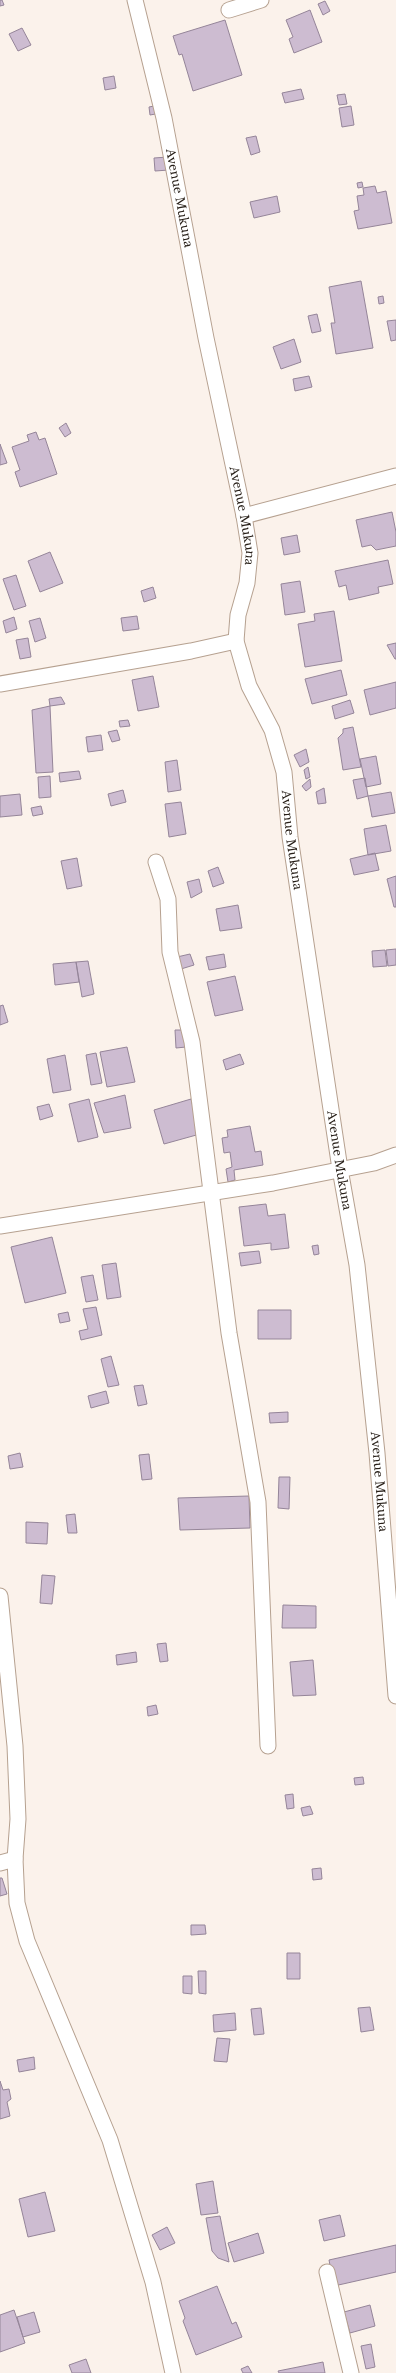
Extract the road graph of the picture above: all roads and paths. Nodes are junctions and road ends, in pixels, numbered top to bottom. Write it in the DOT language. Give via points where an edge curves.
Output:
graph roads {
  1 [pos="135,0"];
  2 [pos="261,0"];
  3 [pos="229,10"];
  4 [pos="396,476"];
  5 [pos="244,516"];
  6 [pos="236,641"];
  7 [pos="0,684"];
  8 [pos="156,862"];
  9 [pos="396,1155"];
  10 [pos="340,1169"];
  11 [pos="211,1193"];
  12 [pos="0,1226"];
  13 [pos="0,1596"];
  14 [pos="396,1696"];
  15 [pos="268,1746"];
  16 [pos="15,1859"];
  17 [pos="0,1863"];
  18 [pos="327,2272"];
  19 [pos="173,2373"];
  20 [pos="351,2373"];
  1 -- 5 [label="street, Avenue Mukuna" via="164,118 206,338"];
  2 -- 3 [label="street"];
  4 -- 5 [label="street"];
  5 -- 6 [label="street, Avenue Mukuna" via="250,553 247,583 238,615"];
  6 -- 7 [label="street" via="183,653"];
  6 -- 10 [label="street, Avenue Mukuna" via="249,686 272,730 284,772 290,837"];
  8 -- 11 [label="street" via="168,899 170,952 192,1042"];
  9 -- 10 [label="street" via="374,1163"];
  10 -- 11 [label="street"];
  10 -- 14 [label="street, Avenue Mukuna" via="357,1265 368,1365"];
  11 -- 12 [label="street"];
  11 -- 15 [label="street" via="239,1398 258,1502"];
  13 -- 16 [label="street" via="15,1746 18,1819"];
  16 -- 17 [label="street"];
  16 -- 19 [label="street" via="17,1903 23,1927 110,2140 153,2282"];
  18 -- 20 [label="street"];
}
